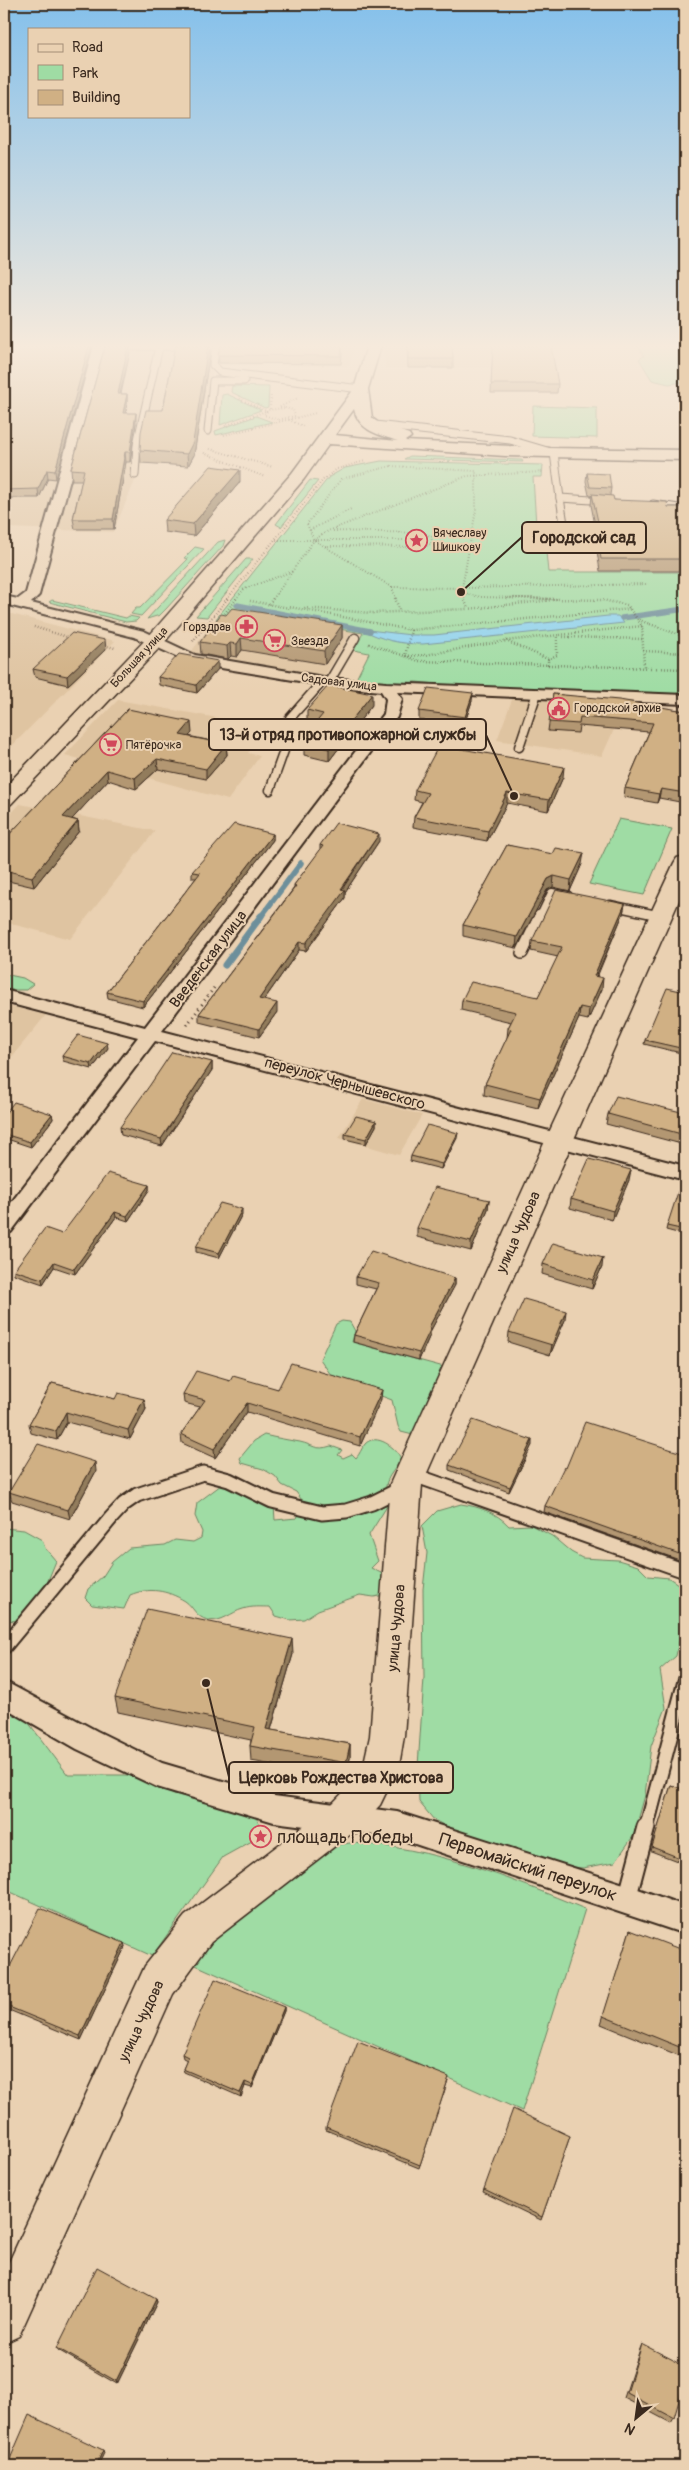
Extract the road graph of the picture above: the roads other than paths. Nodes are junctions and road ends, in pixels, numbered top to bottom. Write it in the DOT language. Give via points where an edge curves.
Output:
graph roads {
  1 [pos="69,461"];
  2 [pos="135,461"];
  3 [pos="309,461"];
  4 [pos="328,461"];
  5 [pos="555,461"];
  6 [pos="134,475"];
  7 [pos="298,476"];
  8 [pos="560,498"];
  9 [pos="618,502"];
  10 [pos="646,504"];
  11 [pos="685,509"];
  12 [pos="576,545"];
  13 [pos="4,600"];
  14 [pos="20,604"];
  15 [pos="355,638"];
  16 [pos="155,641"];
  17 [pos="326,682"];
  18 [pos="386,688"];
  19 [pos="537,693"];
  20 [pos="685,699"];
  21 [pos="519,747"];
  22 [pos="270,790"];
  23 [pos="4,800"];
  24 [pos="685,863"];
  25 [pos="579,899"];
  26 [pos="597,902"];
  27 [pos="661,916"];
  28 [pos="522,953"];
  29 [pos="4,996"];
  30 [pos="152,1033"];
  31 [pos="559,1139"];
  32 [pos="685,1173"];
  33 [pos="4,1227"];
  34 [pos="408,1480"];
  35 [pos="685,1571"];
  36 [pos="4,1647"];
  37 [pos="685,1681"];
  38 [pos="4,1694"];
  39 [pos="344,1817"];
  40 [pos="627,1898"];
  41 [pos="685,1920"];
  42 [pos="4,2321"];
  1 -- 14 [label="street" via="32,595"];
  2 -- 6 [label="lane"];
  3 -- 7 [label="main road, Большая улица"];
  4 -- 7 [label="main road"];
  5 -- 8 [label="lane"];
  7 -- 16 [label="main road, Большая улица"];
  8 -- 9 [label="lane"];
  8 -- 12 [label="lane" via="566,530 576,537"];
  10 -- 11 [label="lane"];
  13 -- 14 [label="street, Садовая улица"];
  14 -- 16 [label="street, Садовая улица" via="139,634"];
  15 -- 17 [label="lane"];
  16 -- 17 [label="street, Садовая улица" via="191,659"];
  16 -- 23 [label="main road, Большая улица"];
  17 -- 18 [label="street, Садовая улица"];
  17 -- 22 [label="lane" via="290,718 291,731"];
  18 -- 19 [label="street, Садовая улица"];
  18 -- 30 [label="street, Введенская улица" via="394,699 392,714"];
  19 -- 20 [label="street, Садовая улица"];
  19 -- 21 [label="lane"];
  24 -- 27 [label="main road, улица Чудова"];
  25 -- 28 [label="lane" via="552,893"];
  26 -- 27 [label="lane"];
  27 -- 31 [label="main road, улица Чудова"];
  29 -- 30 [label="street, переулок Чернышевского"];
  30 -- 31 [label="street, переулок Чернышевского"];
  30 -- 33 [label="street, Введенская улица"];
  31 -- 32 [label="street, переулок Чернышевского"];
  31 -- 34 [label="main road, улица Чудова"];
  34 -- 35 [label="lane"];
  34 -- 36 [label="lane" via="364,1506 322,1513 272,1501 229,1480 204,1473 153,1488 124,1504"];
  34 -- 39 [label="main road, улица Чудова" via="387,1736 381,1766 367,1793"];
  37 -- 40 [label="lane"];
  38 -- 39 [label="street, Первомайский переулок" via="157,1774 274,1809"];
  39 -- 40 [label="street, Первомайский переулок" via="397,1825"];
  39 -- 42 [label="main road, улица Чудова" via="198,1929 159,1980"];
  40 -- 41 [label="street, Первомайский переулок"];
}
